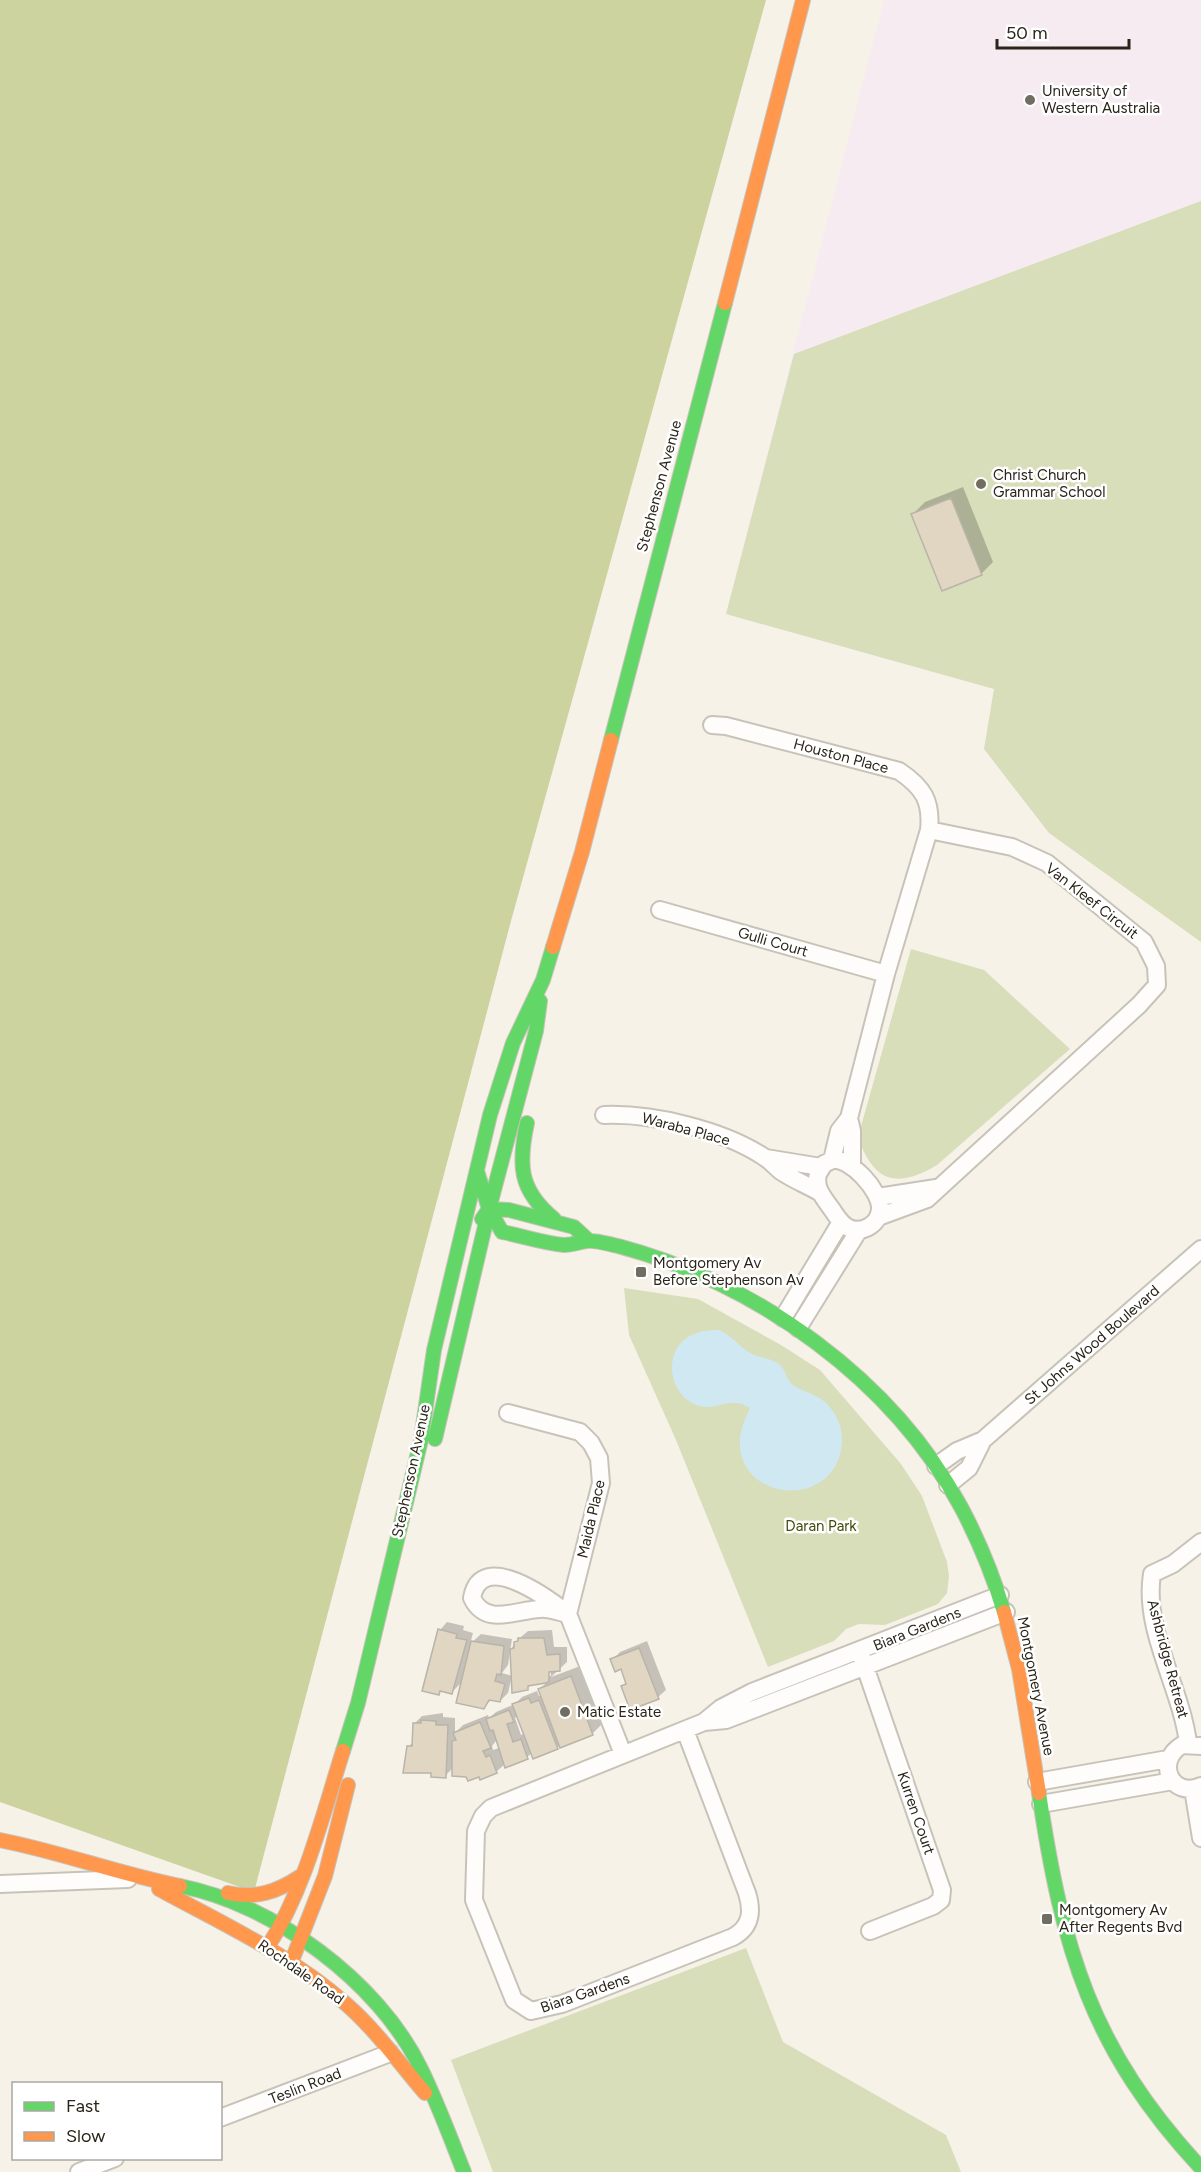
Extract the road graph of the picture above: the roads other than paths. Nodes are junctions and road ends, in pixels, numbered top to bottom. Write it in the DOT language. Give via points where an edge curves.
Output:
graph roads {
  1 [pos="803,0"];
  2 [pos="712,725"];
  3 [pos="929,830"];
  4 [pos="660,910"];
  5 [pos="886,974"];
  6 [pos="543,980"];
  7 [pos="536,1031"];
  8 [pos="536,1088"];
  9 [pos="531,1108"];
  10 [pos="604,1115"];
  11 [pos="849,1118"];
  12 [pos="765,1157"];
  13 [pos="826,1164"];
  14 [pos="852,1164"];
  15 [pos="477,1171"];
  16 [pos="940,1187"];
  17 [pos="819,1192"];
  18 [pos="878,1197"];
  19 [pos="489,1209"];
  20 [pos="878,1217"];
  21 [pos="559,1222"];
  22 [pos="841,1222"];
  23 [pos="859,1230"];
  24 [pos="588,1240"];
  25 [pos="1201,1249"];
  26 [pos="783,1318"];
  27 [pos="798,1328"];
  28 [pos="434,1350"];
  29 [pos="508,1413"];
  30 [pos="983,1440"];
  31 [pos="936,1466"];
  32 [pos="948,1485"];
  33 [pos="425,1486"];
  34 [pos="1201,1542"];
  35 [pos="1000,1595"];
  36 [pos="395,1612"];
  37 [pos="1006,1612"];
  38 [pos="567,1614"];
  39 [pos="863,1659"];
  40 [pos="685,1730"];
  41 [pos="1195,1745"];
  42 [pos="623,1754"];
  43 [pos="1168,1758"];
  44 [pos="1173,1781"];
  45 [pos="1037,1782"];
  46 [pos="1197,1788"];
  47 [pos="1041,1804"];
  48 [pos="1201,1838"];
  49 [pos="0,1840"];
  50 [pos="301,1876"];
  51 [pos="139,1878"];
  52 [pos="0,1884"];
  53 [pos="200,1890"];
  54 [pos="281,1926"];
  55 [pos="870,1931"];
  56 [pos="302,1939"];
  57 [pos="267,1948"];
  58 [pos="291,1963"];
  59 [pos="390,2053"];
  60 [pos="434,2103"];
  61 [pos="222,2117"];
  62 [pos="110,2160"];
  63 [pos="1201,2168"];
  64 [pos="79,2172"];
  65 [pos="464,2172"];
  1 -- 6 [label="main road, Stephenson Avenue" via="582,852"];
  2 -- 3 [label="street, Houston Place" via="899,771 917,783 927,797 931,813"];
  3 -- 5 [label="street"];
  3 -- 16 [label="street, Van Kleef Circuit" via="1012,848 1047,863 1144,942 1156,966 1157,985"];
  4 -- 5 [label="street, Gulli Court"];
  5 -- 11 [label="street"];
  6 -- 7 [label="main road, Stephenson Avenue"];
  6 -- 15 [label="main road, Stephenson Avenue" via="513,1042"];
  7 -- 8 [label="main road" via="541,1066"];
  7 -- 19 [label="main road, Stephenson Avenue"];
  9 -- 21 [label="main road" via="520,1150 526,1188 537,1206"];
  10 -- 12 [label="street, Waraba Place" via="631,1114 696,1129 737,1142"];
  11 -- 13 [label="street" via="839,1131"];
  11 -- 14 [label="street"];
  12 -- 13 [label="street, Waraba Place"];
  12 -- 17 [label="street, Waraba Place" via="782,1172"];
  13 -- 14 [label="street" via="841,1160"];
  13 -- 17 [label="street" via="816,1182"];
  14 -- 18 [label="street"];
  15 -- 19 [label="main road, Montgomery Avenue"];
  15 -- 28 [label="main road, Stephenson Avenue"];
  16 -- 18 [label="street"];
  16 -- 20 [label="street, Van Kleef Circuit" via="927,1200"];
  17 -- 22 [label="street"];
  18 -- 20 [label="street"];
  19 -- 21 [label="main road, Montgomery Avenue"];
  19 -- 24 [label="main road, Montgomery Avenue" via="502,1232 571,1245"];
  19 -- 28 [label="main road" via="466,1238"];
  19 -- 33 [label="main road, Stephenson Avenue"];
  20 -- 23 [label="street"];
  21 -- 24 [label="main road, Montgomery Avenue" via="574,1227"];
  22 -- 23 [label="street"];
  22 -- 26 [label="street"];
  23 -- 27 [label="street"];
  24 -- 26 [label="main road, Montgomery Avenue" via="704,1275"];
  25 -- 30 [label="street, St Johns Wood Boulevard"];
  26 -- 27 [label="main road, Montgomery Avenue"];
  27 -- 31 [label="main road, Montgomery Avenue" via="880,1398"];
  28 -- 50 [label="main road, Stephenson Avenue" via="421,1440 358,1703 328,1805"];
  29 -- 38 [label="street, Maida Place" via="572,1429 586,1437 599,1458 601,1483"];
  30 -- 31 [label="street, St Johns Wood Boulevard"];
  30 -- 32 [label="street, St Johns Wood Boulevard" via="969,1468"];
  31 -- 32 [label="main road, Montgomery Avenue"];
  32 -- 35 [label="main road, Montgomery Avenue" via="986,1557"];
  34 -- 41 [label="street, Ashbridge Retreat" via="1173,1564 1152,1574 1149,1593 1152,1614"];
  35 -- 37 [label="main road, Montgomery Avenue"];
  35 -- 39 [label="street, Biara Gardens"];
  36 -- 56 [label="main road" via="336,1840"];
  37 -- 39 [label="street, Biara Gardens"];
  37 -- 45 [label="main road, Montgomery Avenue"];
  38 -- 38 [label="street" via="540,1609 504,1615 486,1613 472,1598 485,1579 516,1581 542,1593"];
  38 -- 42 [label="street"];
  39 -- 40 [label="street, Biara Gardens" via="752,1692"];
  39 -- 55 [label="street, Kurren Court" via="942,1890 941,1899 933,1906"];
  40 -- 42 [label="street, Biara Gardens"];
  40 -- 42 [label="street, Biara Gardens" via="747,1893 751,1913 747,1926 732,1937 651,1970 562,2004 531,2011 510,1994 474,1900 477,1825 501,1802"];
  41 -- 43 [label="street" via="1176,1748"];
  43 -- 44 [label="street" via="1167,1770"];
  43 -- 45 [label="street"];
  44 -- 46 [label="street" via="1178,1786"];
  44 -- 47 [label="street"];
  45 -- 47 [label="main road, Montgomery Avenue"];
  46 -- 48 [label="street"];
  47 -- 63 [label="main road, Montgomery Avenue" via="1058,1902 1087,1997 1111,2049 1142,2098"];
  49 -- 51 [label="main road, Rochdale Road" via="54,1851"];
  50 -- 53 [label="main road" via="266,1896"];
  50 -- 54 [label="main road, Stephenson Avenue"];
  51 -- 52 [label="street, Rochdale Road"];
  51 -- 53 [label="main road, Rochdale Road"];
  51 -- 57 [label="main road, Rochdale Road"];
  53 -- 54 [label="main road, Rochdale Road"];
  54 -- 56 [label="main road, Rochdale Road"];
  54 -- 57 [label="main road, Stephenson Avenue"];
  56 -- 58 [label="main road"];
  56 -- 60 [label="main road, Rochdale Road" via="358,1984 399,2031 420,2066"];
  57 -- 58 [label="main road, Rochdale Road"];
  58 -- 59 [label="main road, Rochdale Road" via="348,2006"];
  59 -- 60 [label="main road, Rochdale Road"];
  59 -- 61 [label="street, Teslin Road"];
  60 -- 65 [label="main road, Rochdale Road"];
  62 -- 64 [label="street"];
}
